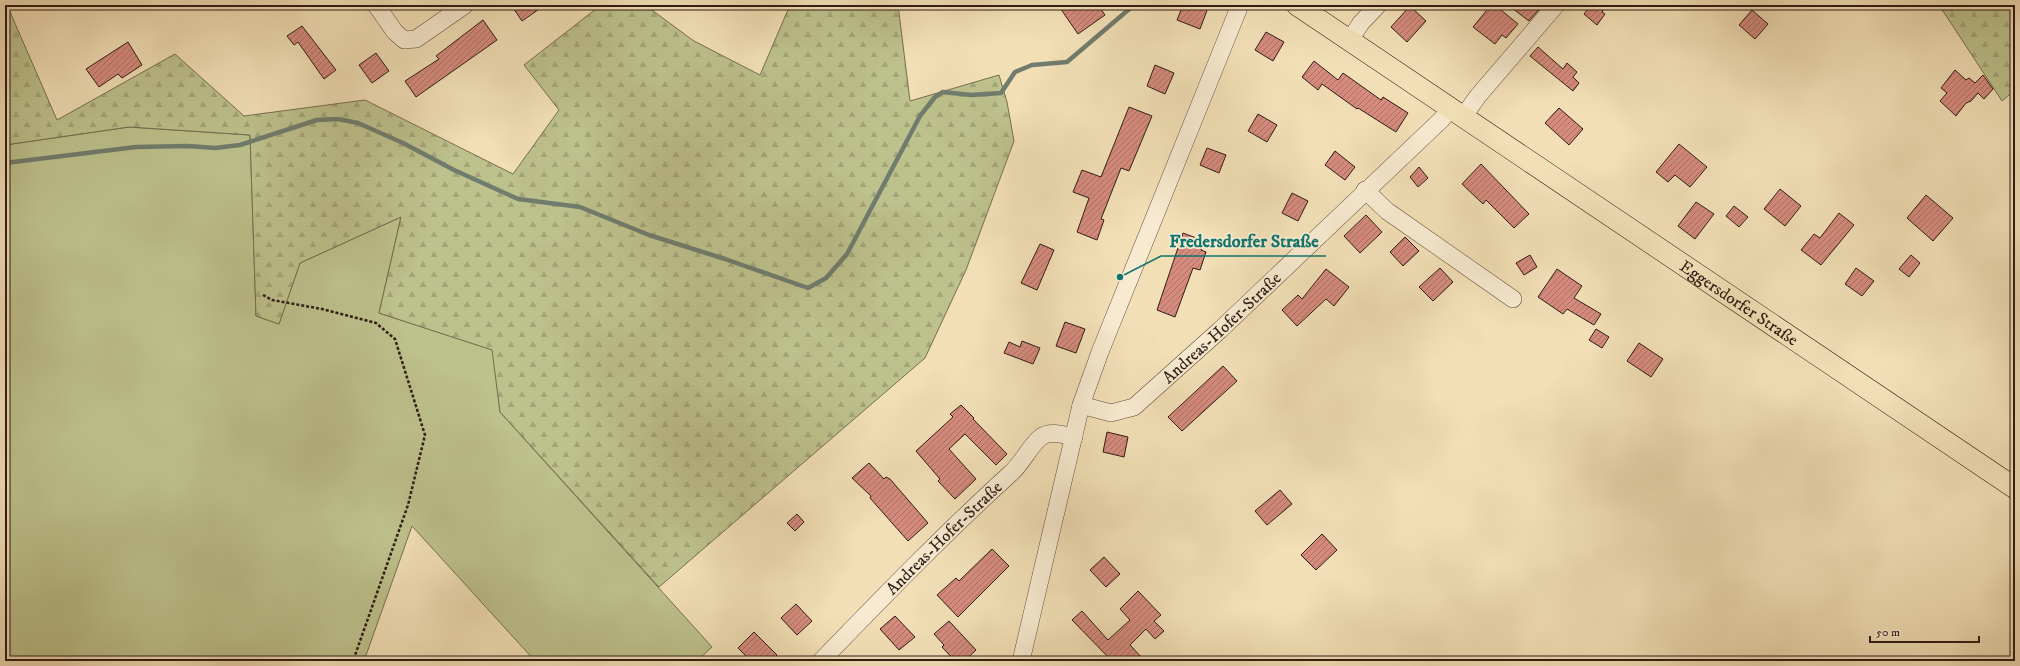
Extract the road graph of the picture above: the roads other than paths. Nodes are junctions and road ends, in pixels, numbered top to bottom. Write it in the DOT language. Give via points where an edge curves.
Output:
graph roads {
  1 [pos="376,5"];
  2 [pos="465,5"];
  3 [pos="1240,5"];
  4 [pos="1297,5"];
  5 [pos="1378,5"];
  6 [pos="1556,5"];
  7 [pos="1350,41"];
  8 [pos="1456,112"];
  9 [pos="1365,190"];
  10 [pos="1513,299"];
  11 [pos="1081,405"];
  12 [pos="1074,437"];
  13 [pos="2015,488"];
  14 [pos="821,661"];
  15 [pos="1021,661"];
  1 -- 2 [label="street" via="395,32 404,40 416,39"];
  3 -- 11 [label="street"];
  4 -- 7 [label="main road, Eggersdorfer Straße"];
  5 -- 7 [label="street"];
  6 -- 8 [label="street" via="1478,96"];
  7 -- 8 [label="main road, Eggersdorfer Straße"];
  8 -- 9 [label="street, Andreas-Hofer-Straße" via="1442,119"];
  8 -- 13 [label="main road, Eggersdorfer Straße"];
  9 -- 10 [label="street" via="1387,211"];
  9 -- 11 [label="street, Andreas-Hofer-Straße" via="1220,330 1134,407 1111,413"];
  11 -- 12 [label="street"];
  12 -- 14 [label="street, Andreas-Hofer-Straße" via="1054,433 1043,436 1036,442 1016,469 901,578"];
  12 -- 15 [label="street"];
}
